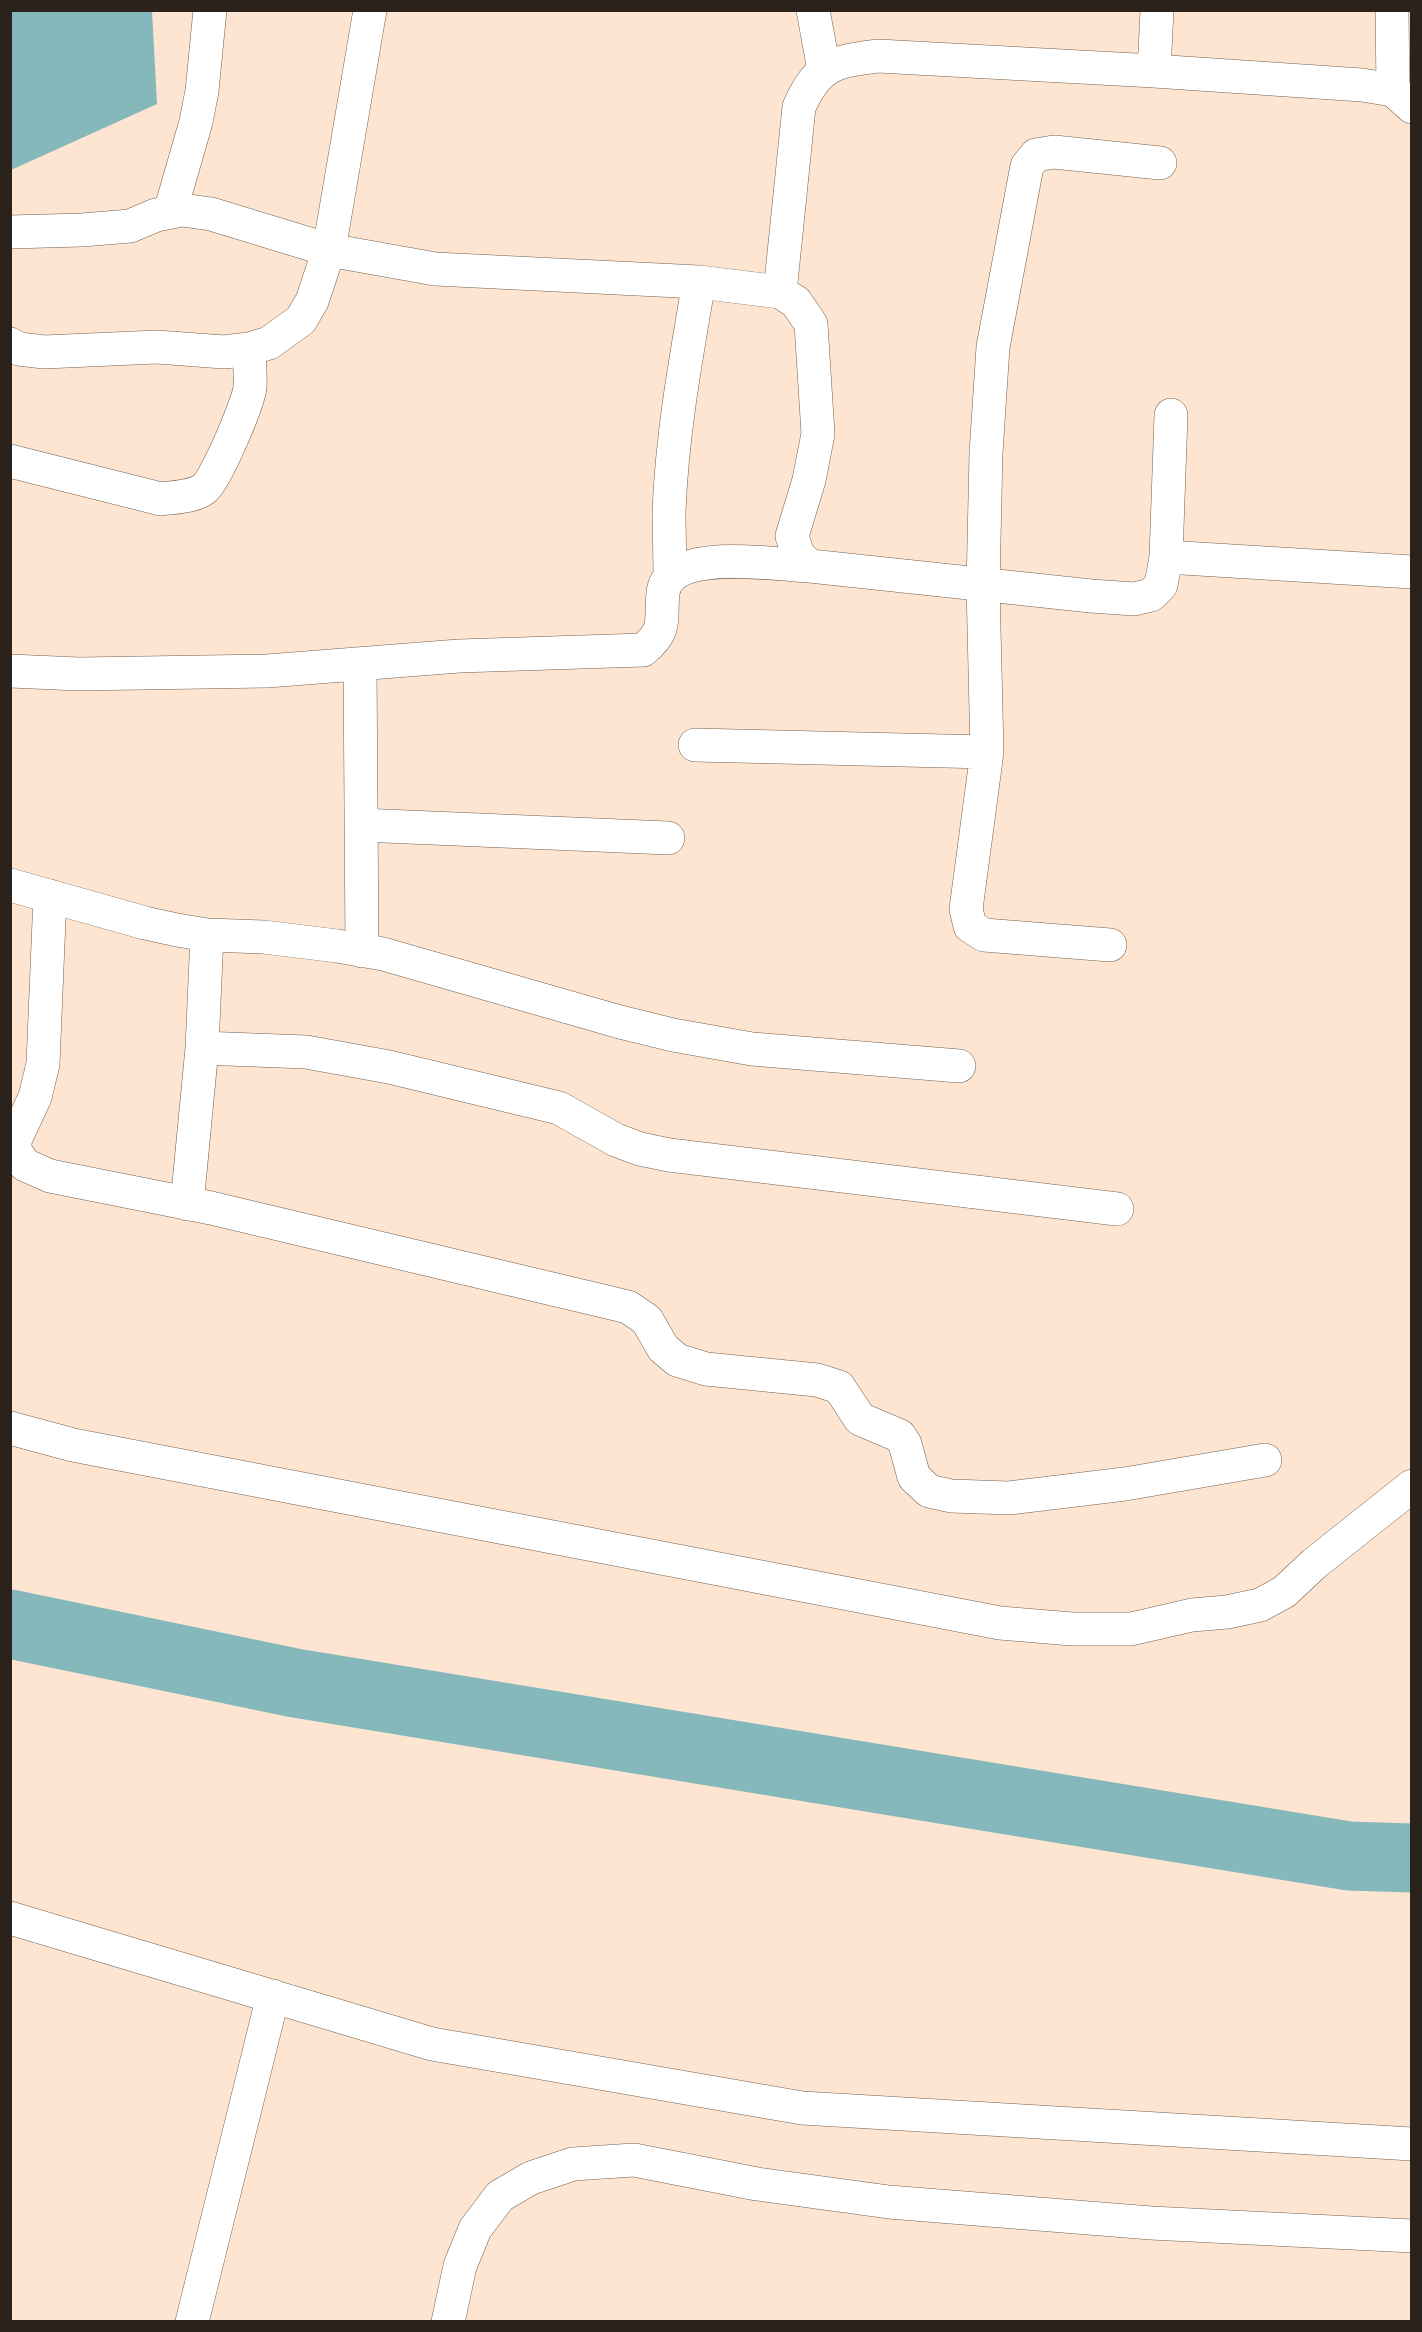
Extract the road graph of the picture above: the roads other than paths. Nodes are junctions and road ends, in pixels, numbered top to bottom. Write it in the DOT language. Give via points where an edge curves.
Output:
graph roads {
  1 [pos="210,10"];
  2 [pos="370,10"];
  3 [pos="813,10"];
  4 [pos="1156,10"];
  5 [pos="1392,10"];
  6 [pos="824,70"];
  7 [pos="1154,71"];
  8 [pos="1402,99"];
  9 [pos="1160,163"];
  10 [pos="170,212"];
  11 [pos="10,232"];
  12 [pos="329,250"];
  13 [pos="699,282"];
  14 [pos="780,292"];
  15 [pos="10,344"];
  16 [pos="249,349"];
  17 [pos="1171,416"];
  18 [pos="10,461"];
  19 [pos="1166,557"];
  20 [pos="810,566"];
  21 [pos="1412,572"];
  22 [pos="670,576"];
  23 [pos="983,586"];
  24 [pos="360,664"];
  25 [pos="10,671"];
  26 [pos="695,745"];
  27 [pos="987,752"];
  28 [pos="361,825"];
  29 [pos="668,837"];
  30 [pos="10,885"];
  31 [pos="50,896"];
  32 [pos="207,935"];
  33 [pos="1110,945"];
  34 [pos="362,951"];
  35 [pos="202,1048"];
  36 [pos="958,1066"];
  37 [pos="187,1204"];
  38 [pos="1117,1209"];
  39 [pos="10,1428"];
  40 [pos="1265,1460"];
  41 [pos="1412,1486"];
  42 [pos="10,1918"];
  43 [pos="273,1996"];
  44 [pos="1412,2144"];
  45 [pos="1412,2236"];
  46 [pos="192,2322"];
  47 [pos="448,2322"];
  1 -- 10 [label="street" via="196,122"];
  2 -- 12 [label="street"];
  3 -- 6 [label="street"];
  4 -- 7 [label="street"];
  5 -- 8 [label="street"];
  6 -- 7 [label="street" via="843,61 878,56"];
  6 -- 14 [label="street" via="809,85 799,107"];
  7 -- 8 [label="street" via="1362,85"];
  9 -- 23 [label="street" via="1054,152 1036,155 1027,166 993,347"];
  10 -- 11 [label="street" via="130,226"];
  10 -- 12 [label="street" via="211,214"];
  12 -- 13 [label="street" via="435,269"];
  12 -- 16 [label="street" via="301,321 269,343"];
  13 -- 14 [label="street"];
  13 -- 22 [label="street" via="682,383 672,478"];
  14 -- 20 [label="street" via="796,302 811,324 818,434 792,536 798,555"];
  15 -- 16 [label="street" via="44,352"];
  16 -- 18 [label="street" via="250,388 216,472 205,488 161,499"];
  17 -- 19 [label="street"];
  19 -- 21 [label="street"];
  19 -- 23 [label="street" via="1161,585 1151,596 1134,599"];
  20 -- 22 [label="street" via="710,561 686,566"];
  20 -- 23 [label="street"];
  22 -- 24 [label="street" via="663,590 661,629 643,650 459,656"];
  23 -- 27 [label="street"];
  24 -- 25 [label="street" via="267,671 79,675"];
  24 -- 28 [label="street"];
  26 -- 27 [label="street"];
  27 -- 33 [label="street" via="966,909 970,926 984,935"];
  28 -- 29 [label="street"];
  28 -- 34 [label="street"];
  30 -- 31 [label="street"];
  31 -- 32 [label="street" via="145,923"];
  31 -- 37 [label="street" via="43,1064 35,1096 15,1140 15,1152 25,1165 50,1176"];
  32 -- 34 [label="street" via="264,937"];
  32 -- 35 [label="street"];
  34 -- 36 [label="street" via="673,1035 752,1049"];
  35 -- 37 [label="street"];
  35 -- 38 [label="street" via="306,1052 389,1067 559,1108 616,1140 669,1155"];
  37 -- 40 [label="street" via="628,1307 647,1320 663,1348 677,1360 706,1369 817,1380 839,1387 860,1419 900,1436 914,1477 929,1491 951,1496 1009,1498 1125,1484"];
  39 -- 41 [label="street" via="73,1445 1000,1623 1072,1629 1131,1629 1260,1605 1284,1592"];
  42 -- 43 [label="street"];
  43 -- 44 [label="street" via="432,2044 802,2108"];
  43 -- 46 [label="street"];
  45 -- 47 [label="street" via="1150,2223 889,2202 757,2184 634,2160 573,2164 531,2178 500,2196 475,2229 463,2256"];
}
